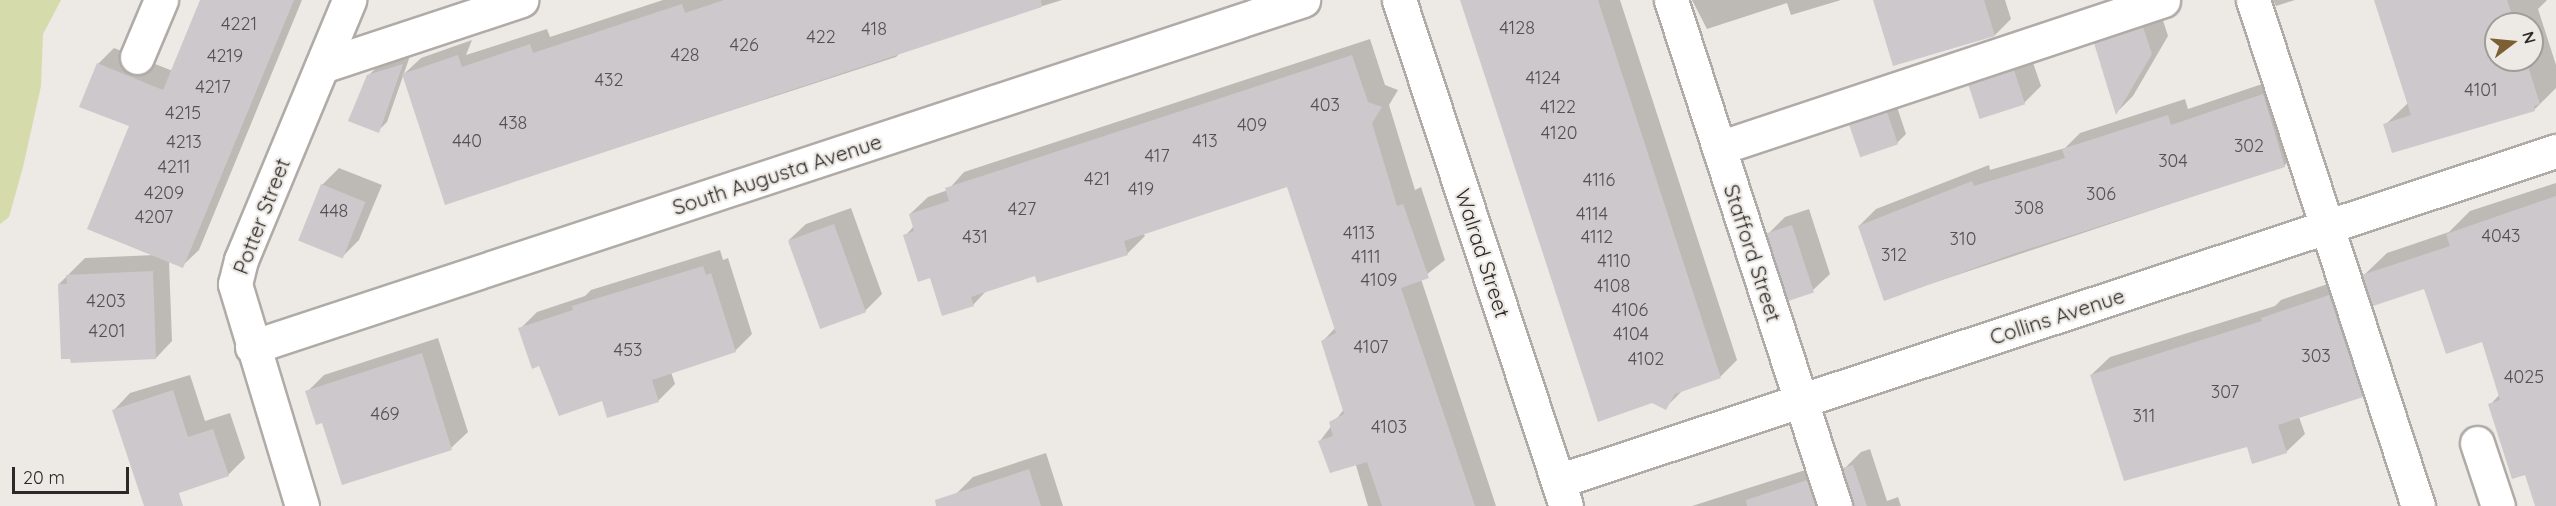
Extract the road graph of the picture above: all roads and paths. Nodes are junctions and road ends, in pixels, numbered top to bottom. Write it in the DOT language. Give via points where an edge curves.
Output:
graph roads {
  1 [pos="161,0"];
  2 [pos="349,0"];
  3 [pos="521,0"];
  4 [pos="1303,0"];
  5 [pos="1399,0"];
  6 [pos="1671,0"];
  7 [pos="2163,0"];
  8 [pos="2253,0"];
  9 [pos="137,57"];
  10 [pos="321,66"];
  11 [pos="1719,148"];
  12 [pos="2556,151"];
  13 [pos="2327,227"];
  14 [pos="252,348"];
  15 [pos="1801,401"];
  16 [pos="2477,443"];
  17 [pos="1562,493"];
  18 [pos="302,506"];
  19 [pos="1835,506"];
  20 [pos="2418,506"];
  21 [pos="2498,506"];
  1 -- 9 [label="street"];
  2 -- 10 [label="street, Potter Street"];
  3 -- 10 [label="street"];
  4 -- 14 [label="street, South Augusta Avenue"];
  5 -- 17 [label="street, Walrad Street"];
  6 -- 11 [label="street, Stafford Street"];
  7 -- 11 [label="street"];
  8 -- 13 [label="street"];
  10 -- 14 [label="street, Potter Street" via="241,260 236,284"];
  11 -- 15 [label="street, Stafford Street"];
  12 -- 13 [label="street, Collins Avenue"];
  13 -- 15 [label="street, Collins Avenue"];
  13 -- 20 [label="street"];
  14 -- 18 [label="street, Potter Street"];
  15 -- 17 [label="street, Collins Avenue"];
  15 -- 19 [label="street, Stafford Street"];
  16 -- 21 [label="street"];
}
